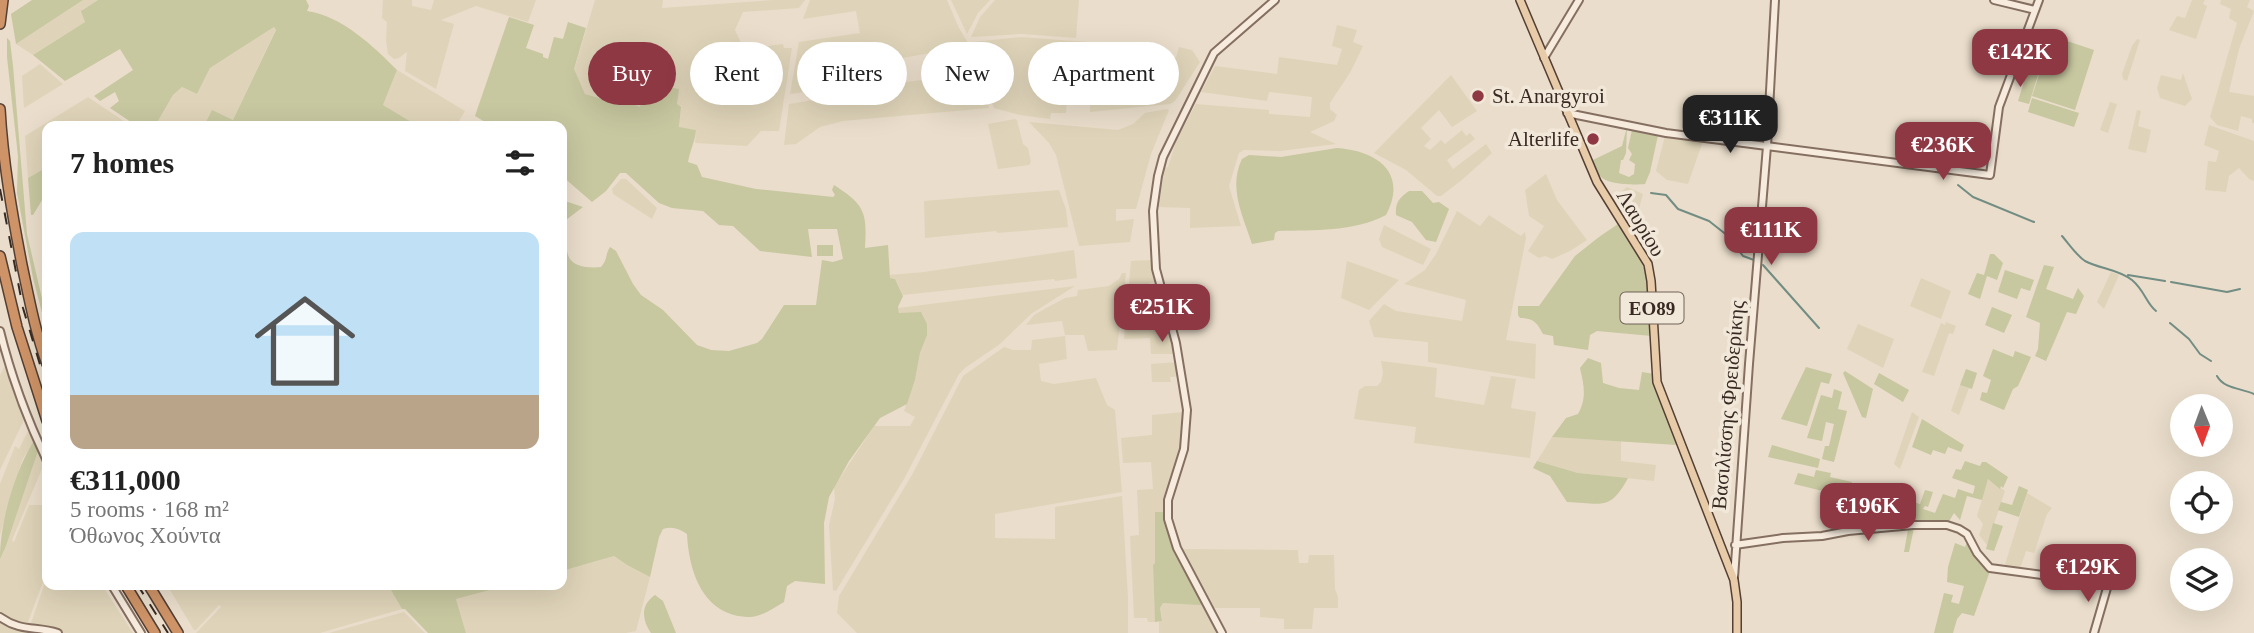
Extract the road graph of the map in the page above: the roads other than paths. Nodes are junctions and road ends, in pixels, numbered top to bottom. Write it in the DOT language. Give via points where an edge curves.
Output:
graph roads {
  1 [pos="3,0"];
  2 [pos="1275,0"];
  3 [pos="1520,0"];
  4 [pos="1579,0"];
  5 [pos="1774,0"];
  6 [pos="1994,0"];
  7 [pos="2039,0"];
  8 [pos="2035,10"];
  9 [pos="0,24"];
  10 [pos="1544,58"];
  11 [pos="0,109"];
  12 [pos="1567,113"];
  13 [pos="1767,146"];
  14 [pos="0,256"];
  15 [pos="0,331"];
  16 [pos="42,348"];
  17 [pos="42,405"];
  18 [pos="42,450"];
  19 [pos="1735,547"];
  20 [pos="1725,557"];
  21 [pos="1734,580"];
  22 [pos="115,590"];
  23 [pos="129,590"];
  24 [pos="152,590"];
  25 [pos="0,617"];
  26 [pos="58,633"];
  27 [pos="141,633"];
  28 [pos="155,633"];
  29 [pos="178,633"];
  30 [pos="1222,633"];
  31 [pos="1737,633"];
  32 [pos="2094,633"];
  1 -- 9 [label="highway"];
  2 -- 30 [label="street" via="1214,53 1163,157 1152,220 1156,269 1176,343 1187,410 1184,449 1168,500 1168,519 1177,548"];
  3 -- 10 [label="main road, Λαυρίου / ΕΟ89"];
  4 -- 10 [label="street"];
  5 -- 13 [label="street, Βασιλίσσης Φρειδερίκης"];
  6 -- 8 [label="street"];
  7 -- 8 [label="street"];
  8 -- 13 [label="street" via="1999,107 1990,175"];
  10 -- 12 [label="main road, Λαυρίου / ΕΟ89"];
  11 -- 16 [label="highway" via="15,227"];
  12 -- 13 [label="street"];
  12 -- 20 [label="main road, Λαυρίου / ΕΟ89" via="1601,190 1649,267 1657,382"];
  13 -- 19 [label="street, Βασιλίσσης Φρειδερίκης"];
  14 -- 17 [label="highway"];
  15 -- 18 [label="street"];
  19 -- 20 [label="street"];
  19 -- 21 [label="street, Βασιλίσσης Φρειδερίκης"];
  19 -- 32 [label="street" via="1913,524 1947,526 1967,534 1990,568 2109,581"];
  20 -- 21 [label="main road, Λαυρίου / ΕΟ89"];
  21 -- 31 [label="main road, Λαυρίου / ΕΟ89"];
  22 -- 27 [label="street"];
  23 -- 28 [label="highway"];
  24 -- 29 [label="highway"];
  25 -- 26 [label="street" via="17,627"];
}
